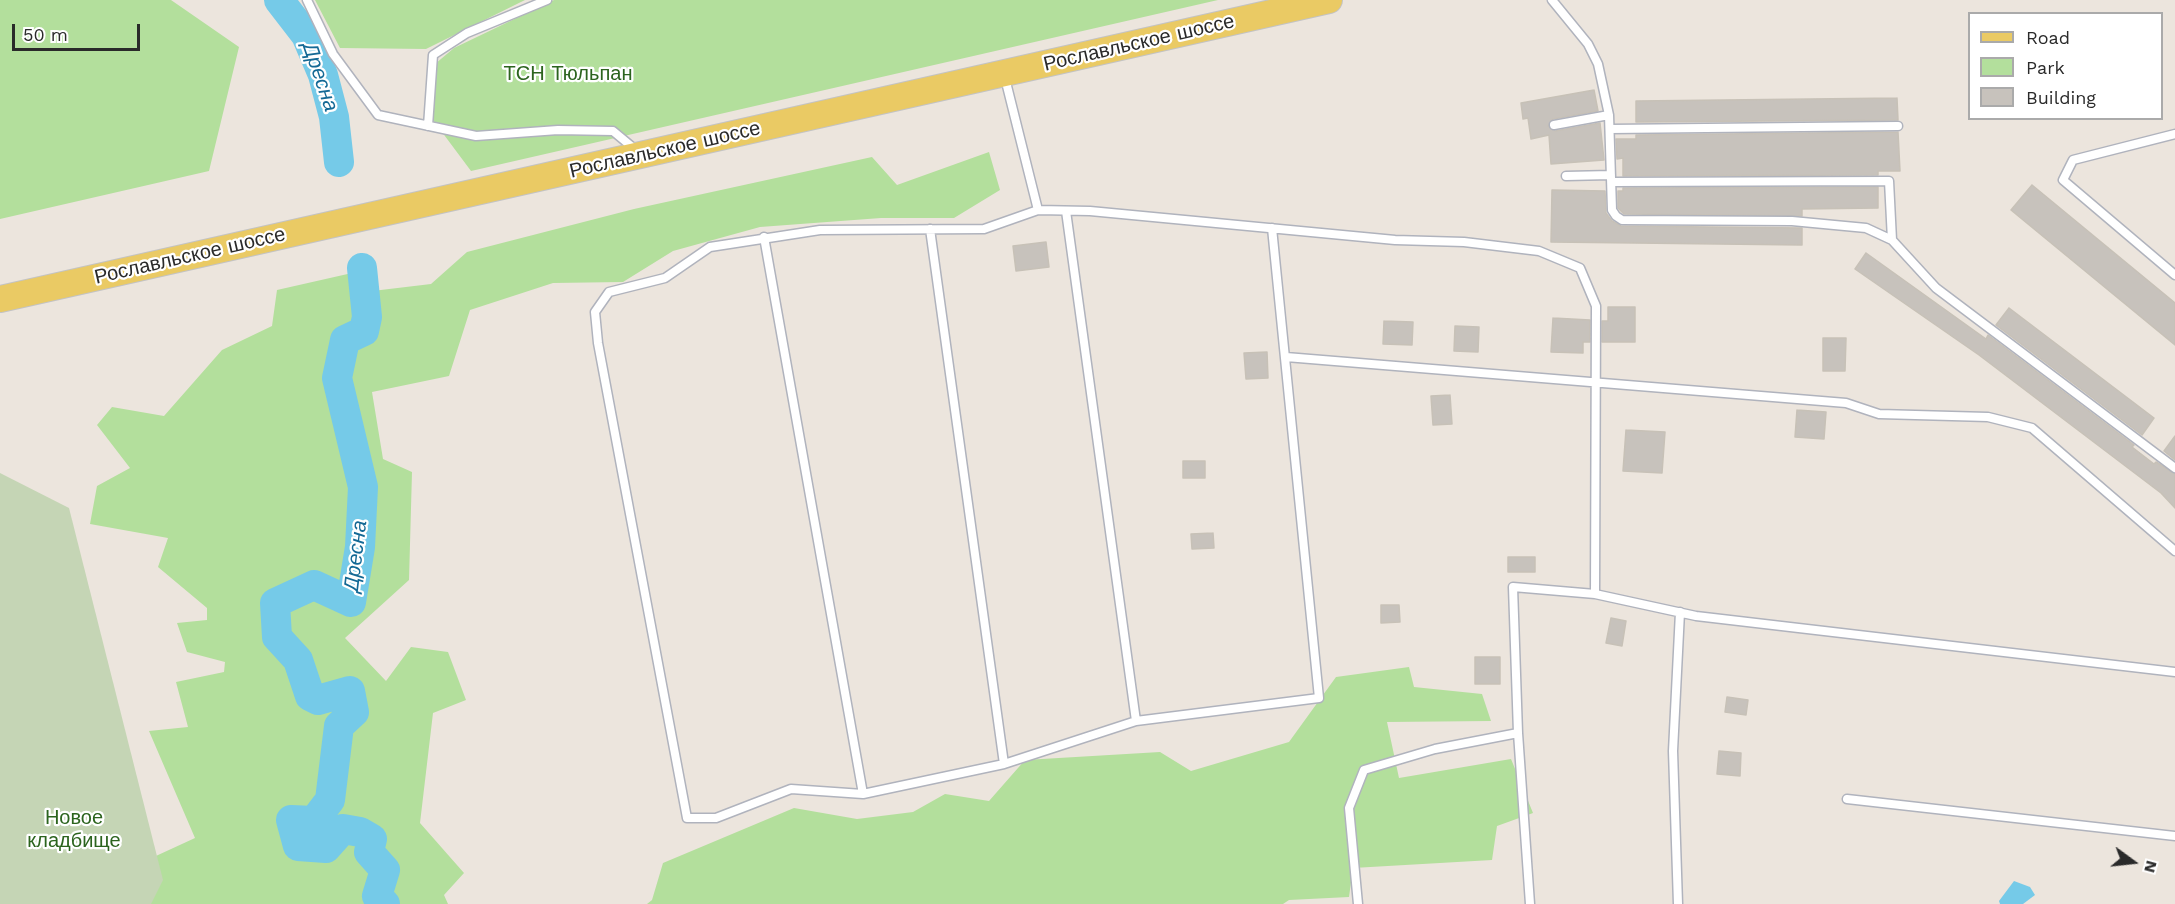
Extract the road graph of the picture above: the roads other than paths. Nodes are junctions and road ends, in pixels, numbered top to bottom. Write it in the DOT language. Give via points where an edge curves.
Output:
graph roads {
  1 [pos="307,0"];
  2 [pos="548,0"];
  3 [pos="1329,0"];
  4 [pos="1552,0"];
  5 [pos="1004,74"];
  6 [pos="1609,115"];
  7 [pos="1554,125"];
  8 [pos="428,126"];
  9 [pos="1898,126"];
  10 [pos="1610,129"];
  11 [pos="2175,134"];
  12 [pos="643,155"];
  13 [pos="1566,176"];
  14 [pos="1611,179"];
  15 [pos="1038,210"];
  16 [pos="1066,211"];
  17 [pos="1272,228"];
  18 [pos="930,230"];
  19 [pos="764,237"];
  20 [pos="1892,240"];
  21 [pos="2175,275"];
  22 [pos="0,299"];
  23 [pos="1286,357"];
  24 [pos="1597,382"];
  25 [pos="2175,468"];
  26 [pos="2175,551"];
  27 [pos="1595,594"];
  28 [pos="1680,612"];
  29 [pos="2175,672"];
  30 [pos="1136,721"];
  31 [pos="1518,734"];
  32 [pos="1004,764"];
  33 [pos="863,794"];
  34 [pos="1847,799"];
  35 [pos="2175,836"];
  36 [pos="1358,904"];
  37 [pos="1530,904"];
  38 [pos="1678,904"];
  1 -- 8 [label="lane" via="333,54 378,115"];
  2 -- 8 [label="lane" via="467,33 433,55"];
  3 -- 5 [label="main road, Рославльское шоссе"];
  4 -- 6 [label="lane" via="1588,44 1598,64"];
  5 -- 12 [label="main road, Рославльское шоссе"];
  5 -- 15 [label="lane"];
  6 -- 7 [label="lane"];
  6 -- 10 [label="lane"];
  8 -- 12 [label="lane" via="476,136 558,130 613,131"];
  9 -- 10 [label="lane"];
  10 -- 14 [label="lane"];
  11 -- 21 [label="lane" via="2073,160 2063,180"];
  12 -- 22 [label="main road, Рославльское шоссе"];
  13 -- 14 [label="lane"];
  14 -- 20 [label="lane" via="1612,210 1622,220 1792,221 1866,228"];
  14 -- 20 [label="lane" via="1888,181"];
  15 -- 16 [label="lane"];
  15 -- 18 [label="lane" via="984,230"];
  16 -- 17 [label="lane"];
  16 -- 30 [label="lane"];
  17 -- 23 [label="lane"];
  17 -- 24 [label="lane" via="1539,251 1580,268 1596,306"];
  18 -- 19 [label="lane" via="820,230"];
  18 -- 32 [label="lane"];
  19 -- 33 [label="lane"];
  19 -- 33 [label="lane" via="710,247 665,278 609,292 595,312 598,343 687,818 716,818 791,789"];
  20 -- 25 [label="lane" via="1936,288"];
  23 -- 24 [label="lane"];
  23 -- 30 [label="lane" via="1320,698"];
  24 -- 26 [label="lane" via="1846,403 1879,414 1988,417 2032,428"];
  24 -- 27 [label="lane"];
  27 -- 28 [label="lane"];
  27 -- 31 [label="lane" via="1513,587"];
  28 -- 29 [label="lane"];
  28 -- 38 [label="lane" via="1673,751"];
  30 -- 32 [label="lane"];
  31 -- 36 [label="lane" via="1435,749 1364,770 1349,808"];
  31 -- 37 [label="lane"];
  32 -- 33 [label="lane"];
  34 -- 35 [label="lane"];
}
